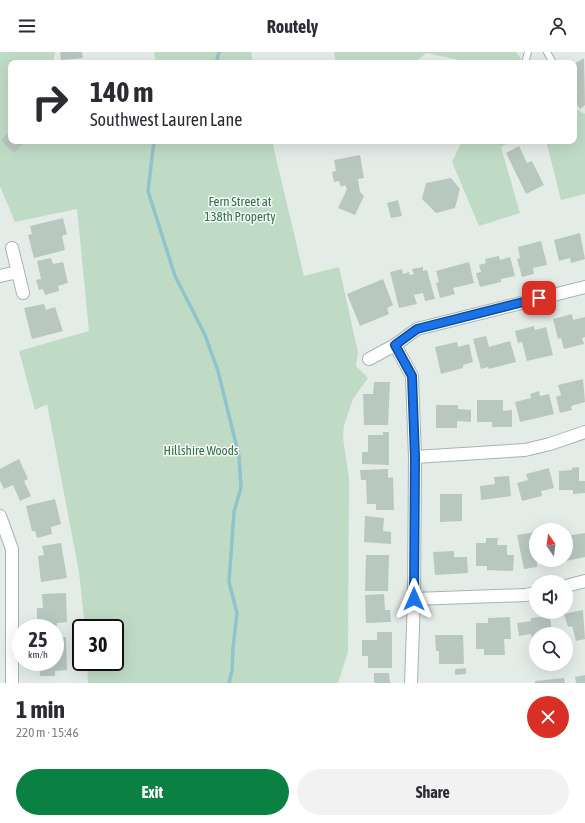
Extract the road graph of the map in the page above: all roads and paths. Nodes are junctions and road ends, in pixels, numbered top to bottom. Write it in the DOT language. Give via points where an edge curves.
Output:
graph roads {
  1 [pos="12,248"];
  2 [pos="18,272"];
  3 [pos="0,276"];
  4 [pos="585,287"];
  5 [pos="23,293"];
  6 [pos="395,345"];
  7 [pos="369,359"];
  8 [pos="585,432"];
  9 [pos="415,457"];
  10 [pos="0,516"];
  11 [pos="585,581"];
  12 [pos="573,584"];
  13 [pos="529,594"];
  14 [pos="414,599"];
  15 [pos="12,683"];
  16 [pos="411,683"];
  1 -- 2 [label="street"];
  2 -- 3 [label="street"];
  2 -- 5 [label="street"];
  4 -- 6 [label="street" via="417,329"];
  6 -- 7 [label="street"];
  6 -- 9 [label="street" via="412,376"];
  8 -- 9 [label="street" via="525,450"];
  9 -- 14 [label="street"];
  10 -- 15 [label="street" via="12,549"];
  11 -- 12 [label="street"];
  13 -- 14 [label="street"];
  14 -- 16 [label="street"];
}
